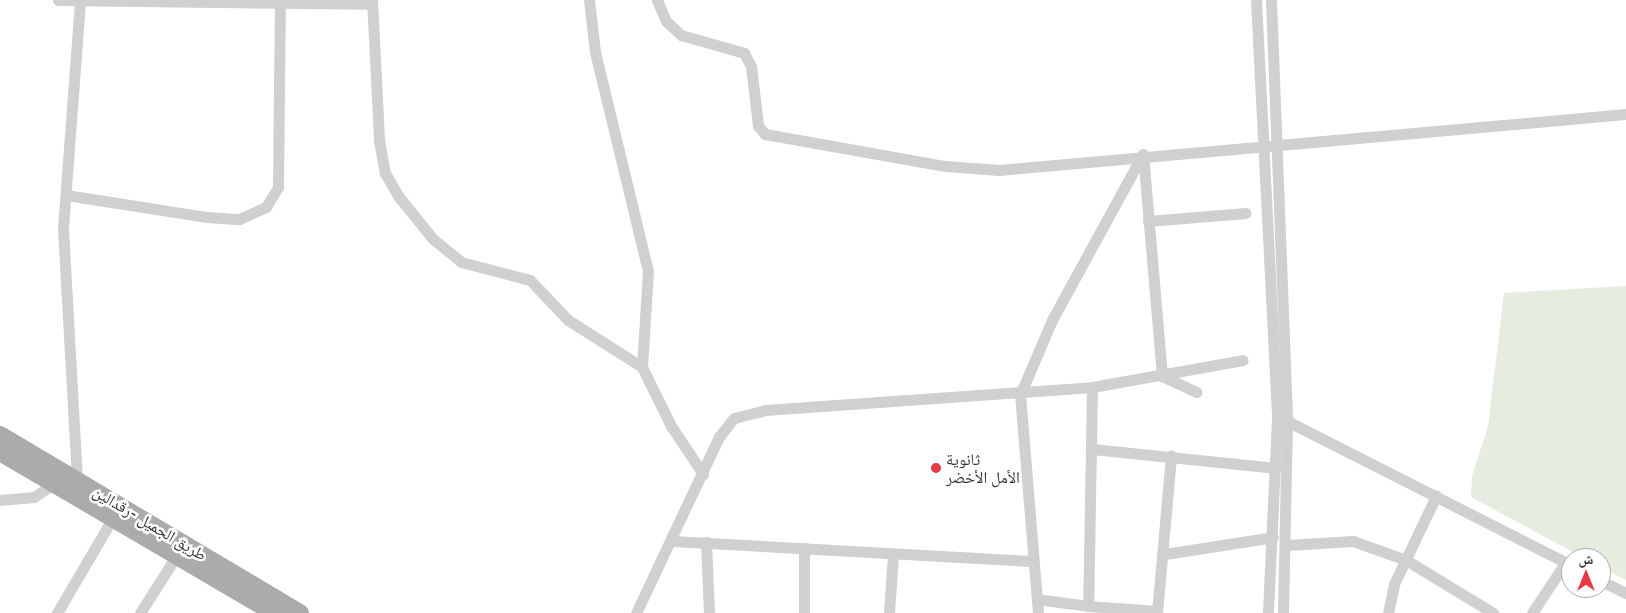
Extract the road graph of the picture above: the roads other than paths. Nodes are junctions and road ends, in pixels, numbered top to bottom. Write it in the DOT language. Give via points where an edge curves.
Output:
graph roads {
  1 [pos="58,0"];
  2 [pos="80,0"];
  3 [pos="589,0"];
  4 [pos="657,0"];
  5 [pos="1256,0"];
  6 [pos="1271,0"];
  7 [pos="238,1"];
  8 [pos="372,2"];
  9 [pos="280,3"];
  10 [pos="1626,114"];
  11 [pos="1264,148"];
  12 [pos="1278,148"];
  13 [pos="1143,154"];
  14 [pos="66,195"];
  15 [pos="1246,213"];
  16 [pos="1148,221"];
  17 [pos="1243,360"];
  18 [pos="642,367"];
  19 [pos="1162,376"];
  20 [pos="1092,387"];
  21 [pos="1197,392"];
  22 [pos="1020,395"];
  23 [pos="1288,421"];
  24 [pos="0,434"];
  25 [pos="1092,449"];
  26 [pos="0,452"];
  27 [pos="1172,456"];
  28 [pos="1276,468"];
  29 [pos="702,474"];
  30 [pos="78,479"];
  31 [pos="56,482"];
  32 [pos="1436,496"];
  33 [pos="0,500"];
  34 [pos="114,516"];
  35 [pos="1273,537"];
  36 [pos="673,540"];
  37 [pos="706,542"];
  38 [pos="1286,544"];
  39 [pos="804,548"];
  40 [pos="892,554"];
  41 [pos="1165,554"];
  42 [pos="177,555"];
  43 [pos="1406,560"];
  44 [pos="1561,560"];
  45 [pos="1030,561"];
  46 [pos="1561,574"];
  47 [pos="1611,586"];
  48 [pos="1626,593"];
  49 [pos="1037,600"];
  50 [pos="1088,606"];
  51 [pos="1157,612"];
  52 [pos="57,613"];
  53 [pos="140,613"];
  54 [pos="274,613"];
  55 [pos="300,613"];
  56 [pos="636,613"];
  57 [pos="709,613"];
  58 [pos="804,613"];
  59 [pos="889,613"];
  60 [pos="1038,613"];
  61 [pos="1268,613"];
  62 [pos="1283,613"];
  63 [pos="1388,613"];
  64 [pos="1493,613"];
  65 [pos="1532,613"];
  1 -- 2 [label="street"];
  2 -- 7 [label="street"];
  2 -- 14 [label="street"];
  3 -- 18 [label="street" via="594,52 648,271"];
  4 -- 13 [label="street" via="666,21 681,35 744,53 751,66 758,126 765,134 945,166 999,170"];
  5 -- 11 [label="street"];
  6 -- 12 [label="street"];
  7 -- 9 [label="street"];
  8 -- 9 [label="street"];
  8 -- 18 [label="street" via="379,140 385,172 400,197 433,239 461,262 530,280 568,320"];
  9 -- 14 [label="street" via="278,187 266,207 239,219"];
  10 -- 12 [label="street"];
  11 -- 12 [label="street"];
  11 -- 13 [label="street"];
  11 -- 28 [label="street"];
  12 -- 23 [label="street"];
  13 -- 16 [label="street"];
  13 -- 22 [label="street" via="1052,320"];
  14 -- 30 [label="street" via="63,228"];
  15 -- 16 [label="street"];
  16 -- 19 [label="street"];
  17 -- 19 [label="street"];
  18 -- 29 [label="street" via="670,426"];
  19 -- 20 [label="street"];
  19 -- 21 [label="street"];
  20 -- 22 [label="street"];
  20 -- 25 [label="street"];
  22 -- 29 [label="street" via="765,410 734,418 719,437"];
  22 -- 45 [label="street"];
  23 -- 32 [label="street"];
  23 -- 38 [label="street"];
  24 -- 30 [label="main road, طريق الجميل -رقدالين"];
  25 -- 27 [label="street"];
  25 -- 50 [label="street"];
  26 -- 31 [label="main road, طريق الجميل -رقدالين"];
  27 -- 28 [label="street"];
  27 -- 41 [label="street"];
  28 -- 35 [label="street"];
  29 -- 36 [label="street"];
  30 -- 55 [label="main road, طريق الجميل -رقدالين"];
  31 -- 33 [label="street" via="34,497"];
  31 -- 34 [label="main road, طريق الجميل -رقدالين"];
  32 -- 43 [label="street"];
  32 -- 44 [label="street"];
  34 -- 42 [label="main road, طريق الجميل -رقدالين"];
  34 -- 52 [label="street"];
  35 -- 41 [label="street"];
  35 -- 61 [label="street"];
  36 -- 37 [label="street"];
  36 -- 56 [label="street"];
  37 -- 39 [label="street"];
  37 -- 57 [label="street"];
  38 -- 43 [label="street" via="1353,541"];
  38 -- 62 [label="street"];
  39 -- 40 [label="street"];
  39 -- 58 [label="street"];
  40 -- 45 [label="street"];
  40 -- 59 [label="street"];
  41 -- 51 [label="street"];
  42 -- 53 [label="street"];
  42 -- 54 [label="main road, طريق الجميل -رقدالين"];
  43 -- 63 [label="street"];
  43 -- 64 [label="street"];
  45 -- 49 [label="street"];
  46 -- 65 [label="street"];
  47 -- 48 [label="street"];
  49 -- 50 [label="street"];
  49 -- 60 [label="street"];
  50 -- 51 [label="street"];
}
